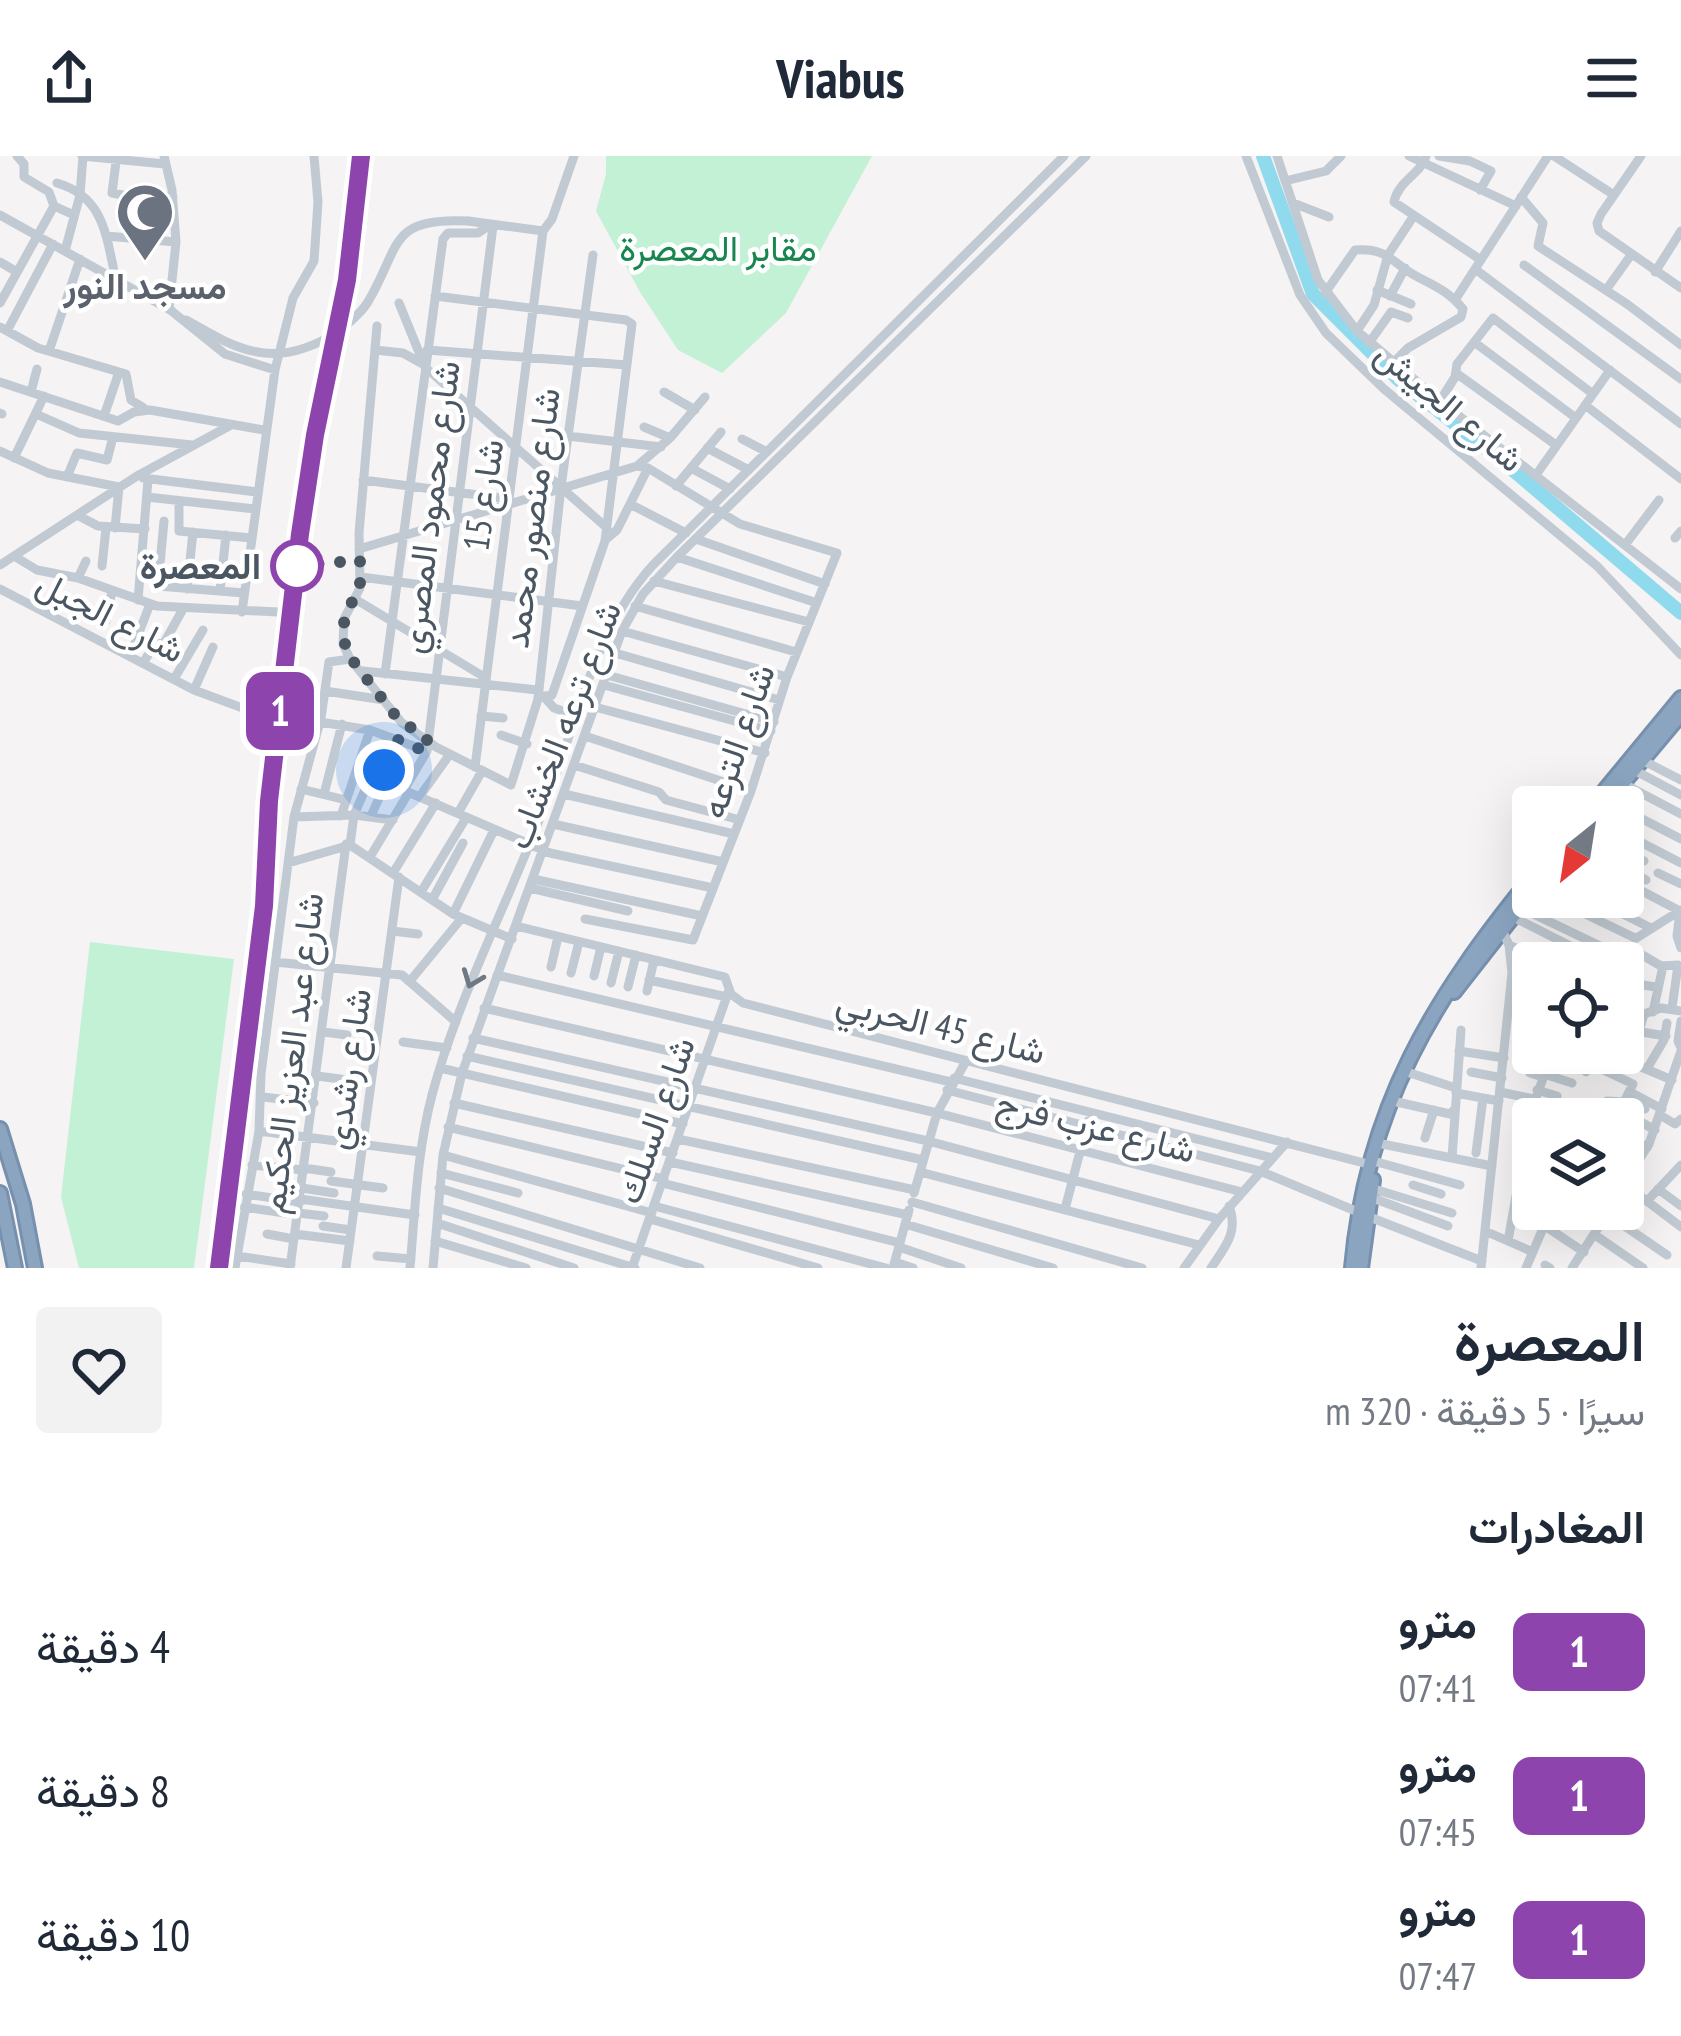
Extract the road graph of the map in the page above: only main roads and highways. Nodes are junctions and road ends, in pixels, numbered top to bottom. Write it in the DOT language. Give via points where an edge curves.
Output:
graph roads {
  1 [pos="1681,698"];
  2 [pos="1681,714"];
  3 [pos="1608,786"];
  4 [pos="1621,786"];
  5 [pos="1512,902"];
  6 [pos="1512,916"];
  7 [pos="0,1129"];
  8 [pos="1373,1163"];
  9 [pos="0,1193"];
  10 [pos="1362,1214"];
  11 [pos="15,1268"];
  12 [pos="35,1268"];
  13 [pos="1352,1268"];
  14 [pos="1361,1268"];
  1 -- 3 [label="highway"];
  2 -- 4 [label="highway"];
  5 -- 8 [label="highway" via="1426,1023 1387,1106"];
  6 -- 8 [label="highway" via="1449,1000"];
  7 -- 12 [label="highway"];
  8 -- 10 [label="highway"];
  8 -- 10 [label="highway"];
  9 -- 11 [label="highway"];
  10 -- 13 [label="highway"];
  10 -- 14 [label="highway"];
}
